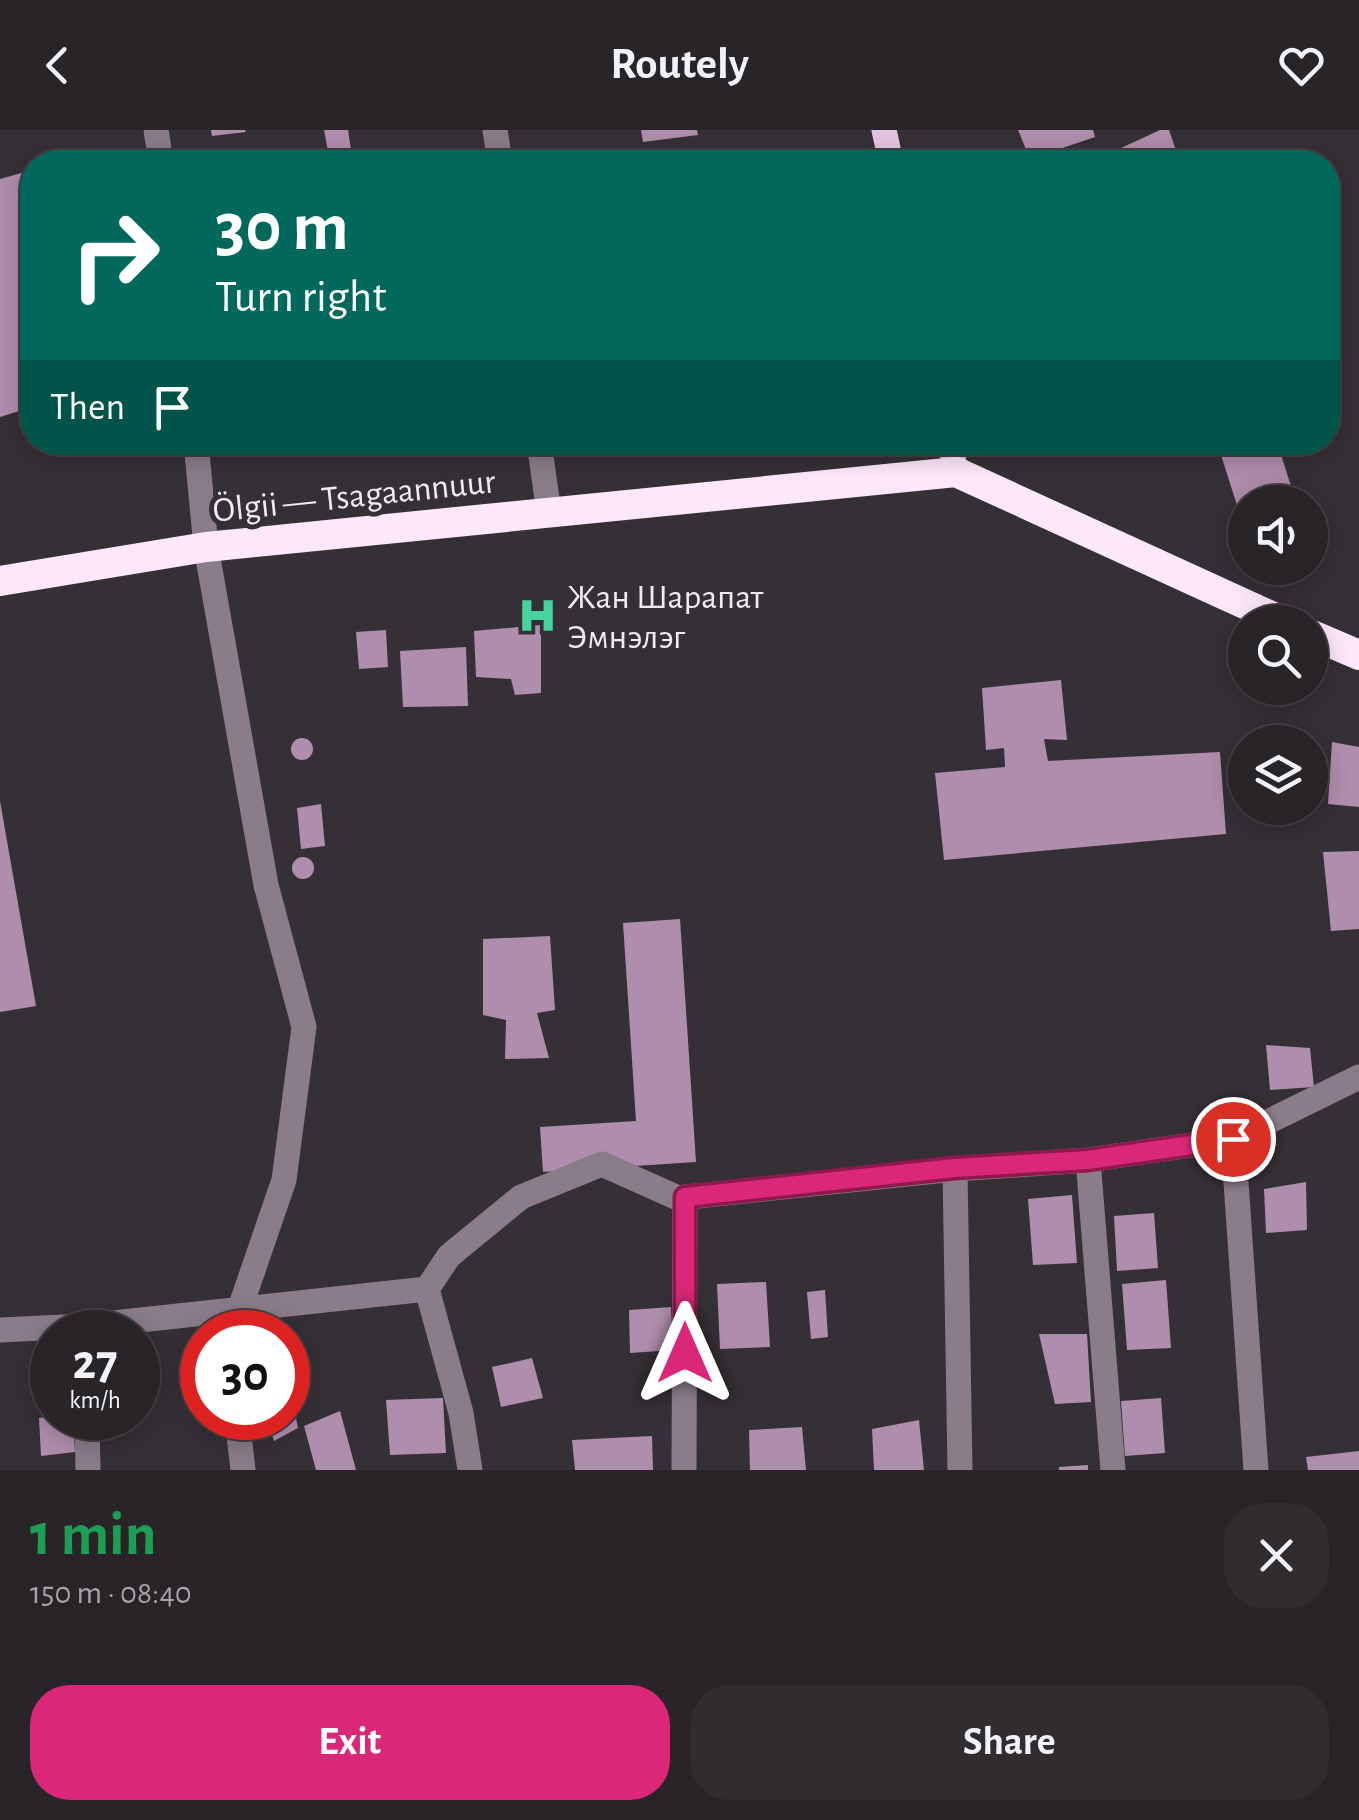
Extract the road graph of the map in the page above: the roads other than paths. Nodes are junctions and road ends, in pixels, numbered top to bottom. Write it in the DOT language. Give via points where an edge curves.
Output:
graph roads {
  1 [pos="197,455"];
  2 [pos="541,455"];
  3 [pos="953,457"];
  4 [pos="549,513"];
  5 [pos="206,547"];
  6 [pos="0,580"];
  7 [pos="1250,605"];
  8 [pos="1328,641"];
  9 [pos="1359,654"];
  10 [pos="1359,1077"];
  11 [pos="1233,1139"];
  12 [pos="1088,1160"];
  13 [pos="954,1168"];
  14 [pos="685,1197"];
  15 [pos="427,1289"];
  16 [pos="242,1310"];
  17 [pos="307,1310"];
  18 [pos="0,1330"];
  19 [pos="30,1330"];
  20 [pos="87,1440"];
  21 [pos="240,1440"];
  22 [pos="88,1470"];
  23 [pos="243,1470"];
  24 [pos="470,1470"];
  25 [pos="684,1470"];
  26 [pos="960,1470"];
  27 [pos="1113,1470"];
  28 [pos="1256,1470"];
  1 -- 5 [label="street"];
  2 -- 4 [label="street"];
  3 -- 4 [label="highway, Ölgii — Tsagaannuur"];
  3 -- 7 [label="highway"];
  4 -- 5 [label="highway, Ölgii — Tsagaannuur"];
  5 -- 6 [label="highway, Ölgii — Tsagaannuur"];
  5 -- 16 [label="street" via="266,886 304,1027 284,1180"];
  8 -- 9 [label="highway"];
  10 -- 11 [label="street"];
  11 -- 12 [label="street"];
  11 -- 28 [label="street"];
  12 -- 13 [label="street"];
  12 -- 27 [label="street"];
  13 -- 14 [label="street"];
  13 -- 26 [label="street"];
  14 -- 15 [label="street" via="602,1164 521,1197 449,1256"];
  14 -- 25 [label="street"];
  15 -- 17 [label="street"];
  15 -- 24 [label="street"];
  18 -- 19 [label="street"];
  20 -- 22 [label="street"];
  21 -- 23 [label="street"];
}
